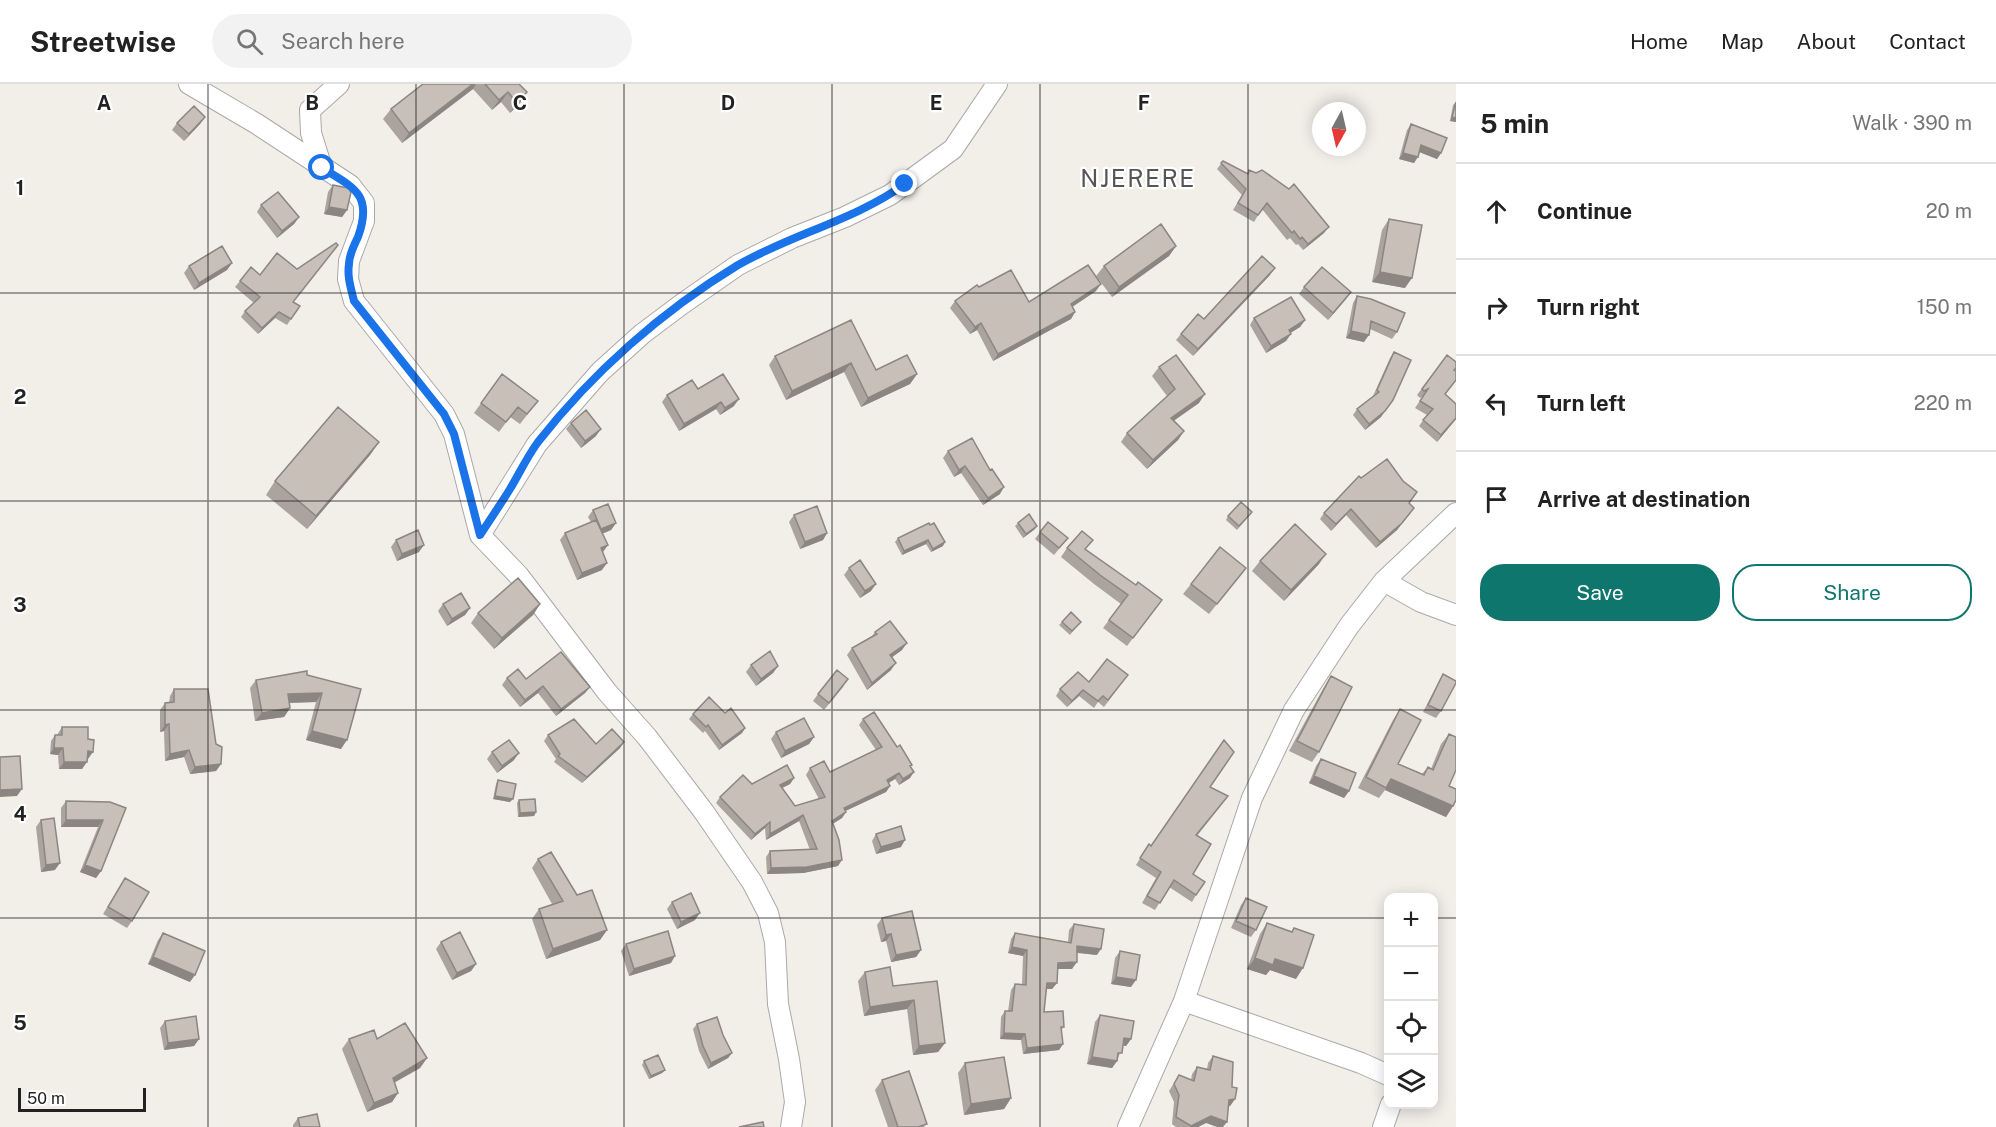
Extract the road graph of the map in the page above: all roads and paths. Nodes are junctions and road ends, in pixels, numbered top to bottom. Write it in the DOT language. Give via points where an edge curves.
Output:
graph roads {
  1 [pos="189,84"];
  2 [pos="339,84"];
  3 [pos="997,84"];
  4 [pos="322,168"];
  5 [pos="1456,513"];
  6 [pos="480,535"];
  7 [pos="1384,581"];
  8 [pos="1456,615"];
  9 [pos="1184,1001"];
  10 [pos="1384,1073"];
  11 [pos="1389,1109"];
  12 [pos="791,1127"];
  13 [pos="1128,1127"];
  14 [pos="1383,1127"];
  1 -- 4 [label="street"];
  2 -- 4 [label="street" via="310,110 311,133"];
  3 -- 6 [label="street" via="953,150 890,195 738,265 642,334 600,372 537,444"];
  4 -- 6 [label="street" via="350,185 364,203 363,220 349,261 348,279 354,301 444,414 454,434"];
  5 -- 7 [label="street"];
  6 -- 12 [label="street" via="519,576 646,737 752,882 768,914 775,942 778,1004 795,1102"];
  7 -- 8 [label="street" via="1421,602"];
  7 -- 9 [label="street" via="1294,710 1252,798"];
  9 -- 10 [label="street"];
  9 -- 13 [label="street"];
  11 -- 14 [label="street"];
}
